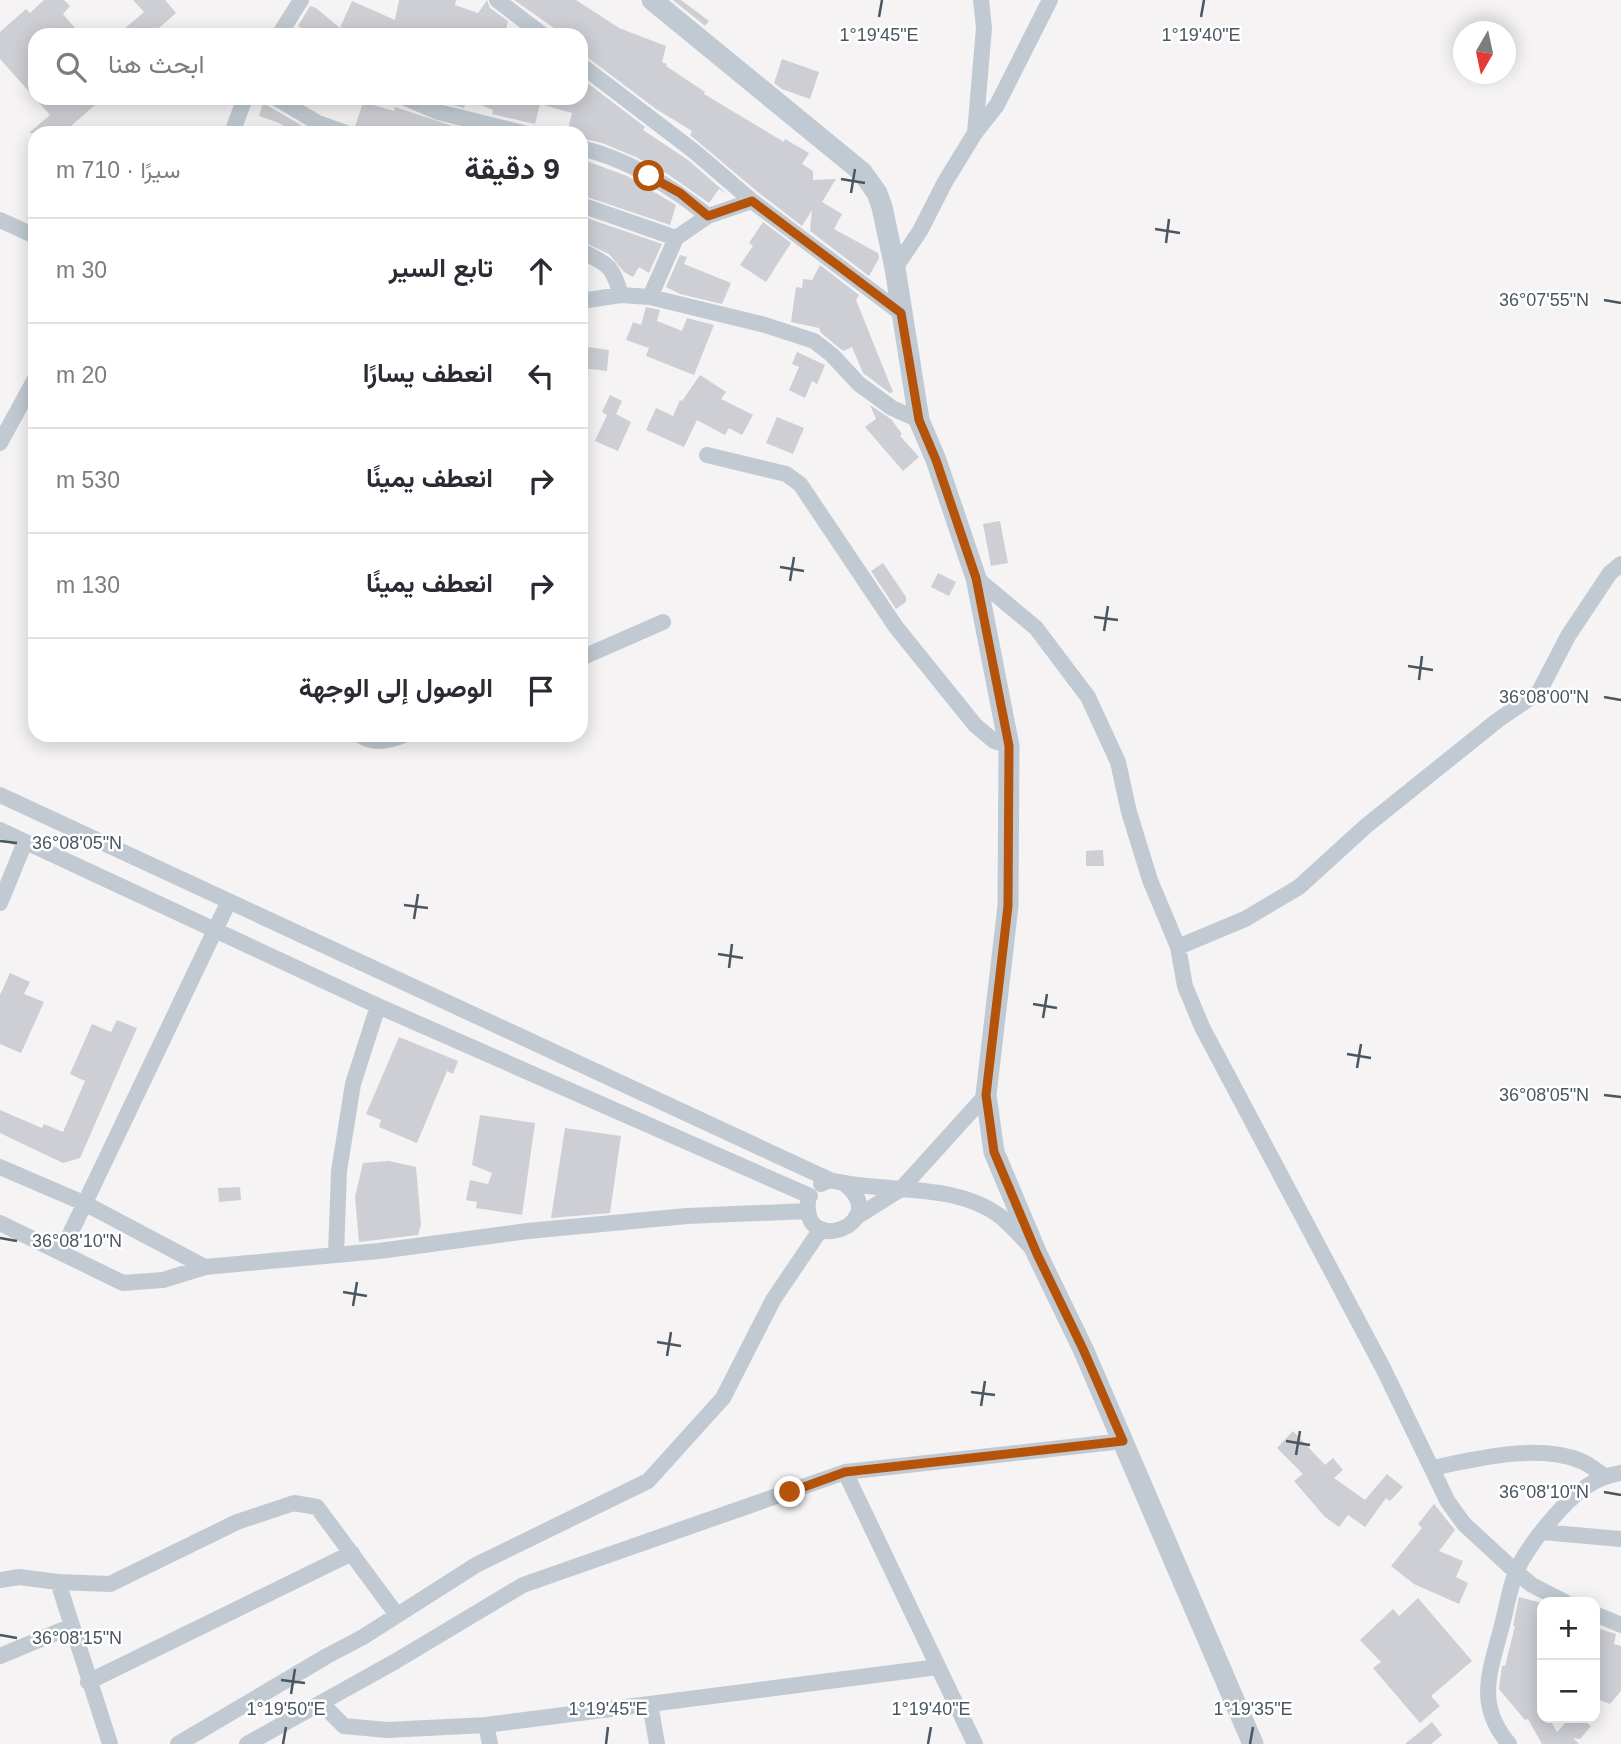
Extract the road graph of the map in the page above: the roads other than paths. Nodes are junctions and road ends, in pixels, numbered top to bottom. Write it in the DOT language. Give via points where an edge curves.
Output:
graph roads {
  1 [pos="300,0"];
  2 [pos="497,0"];
  3 [pos="652,0"];
  4 [pos="981,0"];
  5 [pos="1049,0"];
  6 [pos="286,28"];
  7 [pos="533,28"];
  8 [pos="588,70"];
  9 [pos="242,105"];
  10 [pos="288,105"];
  11 [pos="422,105"];
  12 [pos="235,126"];
  13 [pos="326,126"];
  14 [pos="495,126"];
  15 [pos="975,133"];
  16 [pos="588,149"];
  17 [pos="752,201"];
  18 [pos="588,207"];
  19 [pos="708,216"];
  20 [pos="0,220"];
  21 [pos="28,233"];
  22 [pos="676,238"];
  23 [pos="588,254"];
  24 [pos="895,268"];
  25 [pos="621,295"];
  26 [pos="650,296"];
  27 [pos="588,300"];
  28 [pos="901,313"];
  29 [pos="28,392"];
  30 [pos="919,420"];
  31 [pos="0,443"];
  32 [pos="707,454"];
  33 [pos="1621,564"];
  34 [pos="976,578"];
  35 [pos="663,622"];
  36 [pos="588,655"];
  37 [pos="1009,746"];
  38 [pos="0,795"];
  39 [pos="0,830"];
  40 [pos="25,842"];
  41 [pos="229,901"];
  42 [pos="0,903"];
  43 [pos="216,930"];
  44 [pos="1178,947"];
  45 [pos="378,1006"];
  46 [pos="986,1095"];
  47 [pos="0,1167"];
  48 [pos="838,1182"];
  49 [pos="901,1189"];
  50 [pos="809,1203"];
  51 [pos="86,1204"];
  52 [pos="855,1219"];
  53 [pos="0,1223"];
  54 [pos="821,1229"];
  55 [pos="61,1253"];
  56 [pos="1037,1254"];
  57 [pos="336,1255"];
  58 [pos="205,1267"];
  59 [pos="1123,1441"];
  60 [pos="1432,1468"];
  61 [pos="845,1472"];
  62 [pos="1621,1472"];
  63 [pos="1604,1476"];
  64 [pos="1542,1532"];
  65 [pos="1621,1539"];
  66 [pos="352,1553"];
  67 [pos="1516,1572"];
  68 [pos="0,1580"];
  69 [pos="58,1582"];
  70 [pos="1555,1597"];
  71 [pos="397,1615"];
  72 [pos="1600,1616"];
  73 [pos="1621,1625"];
  74 [pos="72,1626"];
  75 [pos="0,1656"];
  76 [pos="938,1667"];
  77 [pos="88,1682"];
  78 [pos="321,1703"];
  79 [pos="650,1704"];
  80 [pos="486,1725"];
  81 [pos="110,1744"];
  82 [pos="178,1744"];
  83 [pos="247,1744"];
  84 [pos="490,1744"];
  85 [pos="657,1744"];
  86 [pos="975,1744"];
  87 [pos="1253,1744"];
  88 [pos="1509,1744"];
  1 -- 6 [label="street"];
  2 -- 7 [label="street"];
  3 -- 24 [label="street" via="862,173 882,207"];
  4 -- 15 [label="street" via="984,28"];
  5 -- 15 [label="street" via="997,105"];
  8 -- 17 [label="street"];
  9 -- 12 [label="street"];
  10 -- 13 [label="street"];
  11 -- 14 [label="street"];
  15 -- 24 [label="street"];
  16 -- 19 [label="street" via="680,193"];
  17 -- 19 [label="street"];
  17 -- 28 [label="street"];
  18 -- 22 [label="street"];
  19 -- 22 [label="street"];
  20 -- 21 [label="street"];
  22 -- 26 [label="street"];
  23 -- 25 [label="street" via="614,272"];
  24 -- 28 [label="street"];
  25 -- 26 [label="street"];
  25 -- 27 [label="street"];
  26 -- 30 [label="street" via="814,341 875,396"];
  28 -- 30 [label="street"];
  29 -- 31 [label="street"];
  30 -- 34 [label="street"];
  32 -- 37 [label="street" via="786,474 800,484 896,627 975,725 994,741"];
  33 -- 44 [label="street" via="1568,635 1539,692 1366,825 1300,887 1245,919"];
  34 -- 37 [label="street"];
  34 -- 44 [label="street" via="1036,628 1088,697 1118,762 1150,880"];
  35 -- 36 [label="street"];
  37 -- 46 [label="street" via="1008,906"];
  38 -- 41 [label="street"];
  39 -- 40 [label="street"];
  40 -- 42 [label="street"];
  40 -- 43 [label="street"];
  41 -- 43 [label="street"];
  41 -- 48 [label="street"];
  43 -- 45 [label="street"];
  43 -- 51 [label="street"];
  44 -- 60 [label="street" via="1185,986 1202,1027"];
  45 -- 50 [label="street"];
  45 -- 57 [label="street" via="353,1084 339,1171"];
  46 -- 49 [label="street"];
  46 -- 56 [label="street" via="994,1152"];
  47 -- 51 [label="street"];
  48 -- 49 [label="street"];
  48 -- 50 [label="street" via="814,1189"];
  48 -- 52 [label="street" via="856,1196"];
  49 -- 52 [label="street"];
  49 -- 56 [label="street" via="968,1199 999,1216"];
  50 -- 54 [label="street" via="815,1225"];
  50 -- 57 [label="street"];
  51 -- 55 [label="street"];
  51 -- 58 [label="street"];
  52 -- 54 [label="street" via="844,1229"];
  53 -- 55 [label="street"];
  54 -- 71 [label="street" via="773,1300 723,1398 648,1480 475,1565"];
  55 -- 58 [label="street" via="123,1283 163,1280"];
  56 -- 59 [label="street"];
  57 -- 58 [label="street"];
  59 -- 61 [label="street"];
  59 -- 87 [label="street"];
  60 -- 63 [label="street" via="1542,1453 1583,1461"];
  60 -- 67 [label="street" via="1464,1524"];
  61 -- 76 [label="street"];
  61 -- 78 [label="street" via="523,1585"];
  62 -- 63 [label="street"];
  63 -- 64 [label="street" via="1584,1488"];
  64 -- 65 [label="street"];
  64 -- 67 [label="street"];
  66 -- 69 [label="street" via="317,1507 294,1503 237,1522 110,1584"];
  66 -- 71 [label="street"];
  66 -- 77 [label="street"];
  67 -- 70 [label="street"];
  67 -- 88 [label="street" via="1488,1679 1491,1716"];
  68 -- 69 [label="street" via="19,1577"];
  69 -- 74 [label="street"];
  71 -- 82 [label="street"];
  72 -- 73 [label="street"];
  74 -- 75 [label="street"];
  74 -- 77 [label="street"];
  76 -- 79 [label="street"];
  76 -- 86 [label="street"];
  77 -- 81 [label="street"];
  78 -- 80 [label="street" via="344,1726 387,1730"];
  78 -- 83 [label="street"];
  79 -- 80 [label="street"];
  79 -- 85 [label="street"];
  80 -- 84 [label="street"];
}
